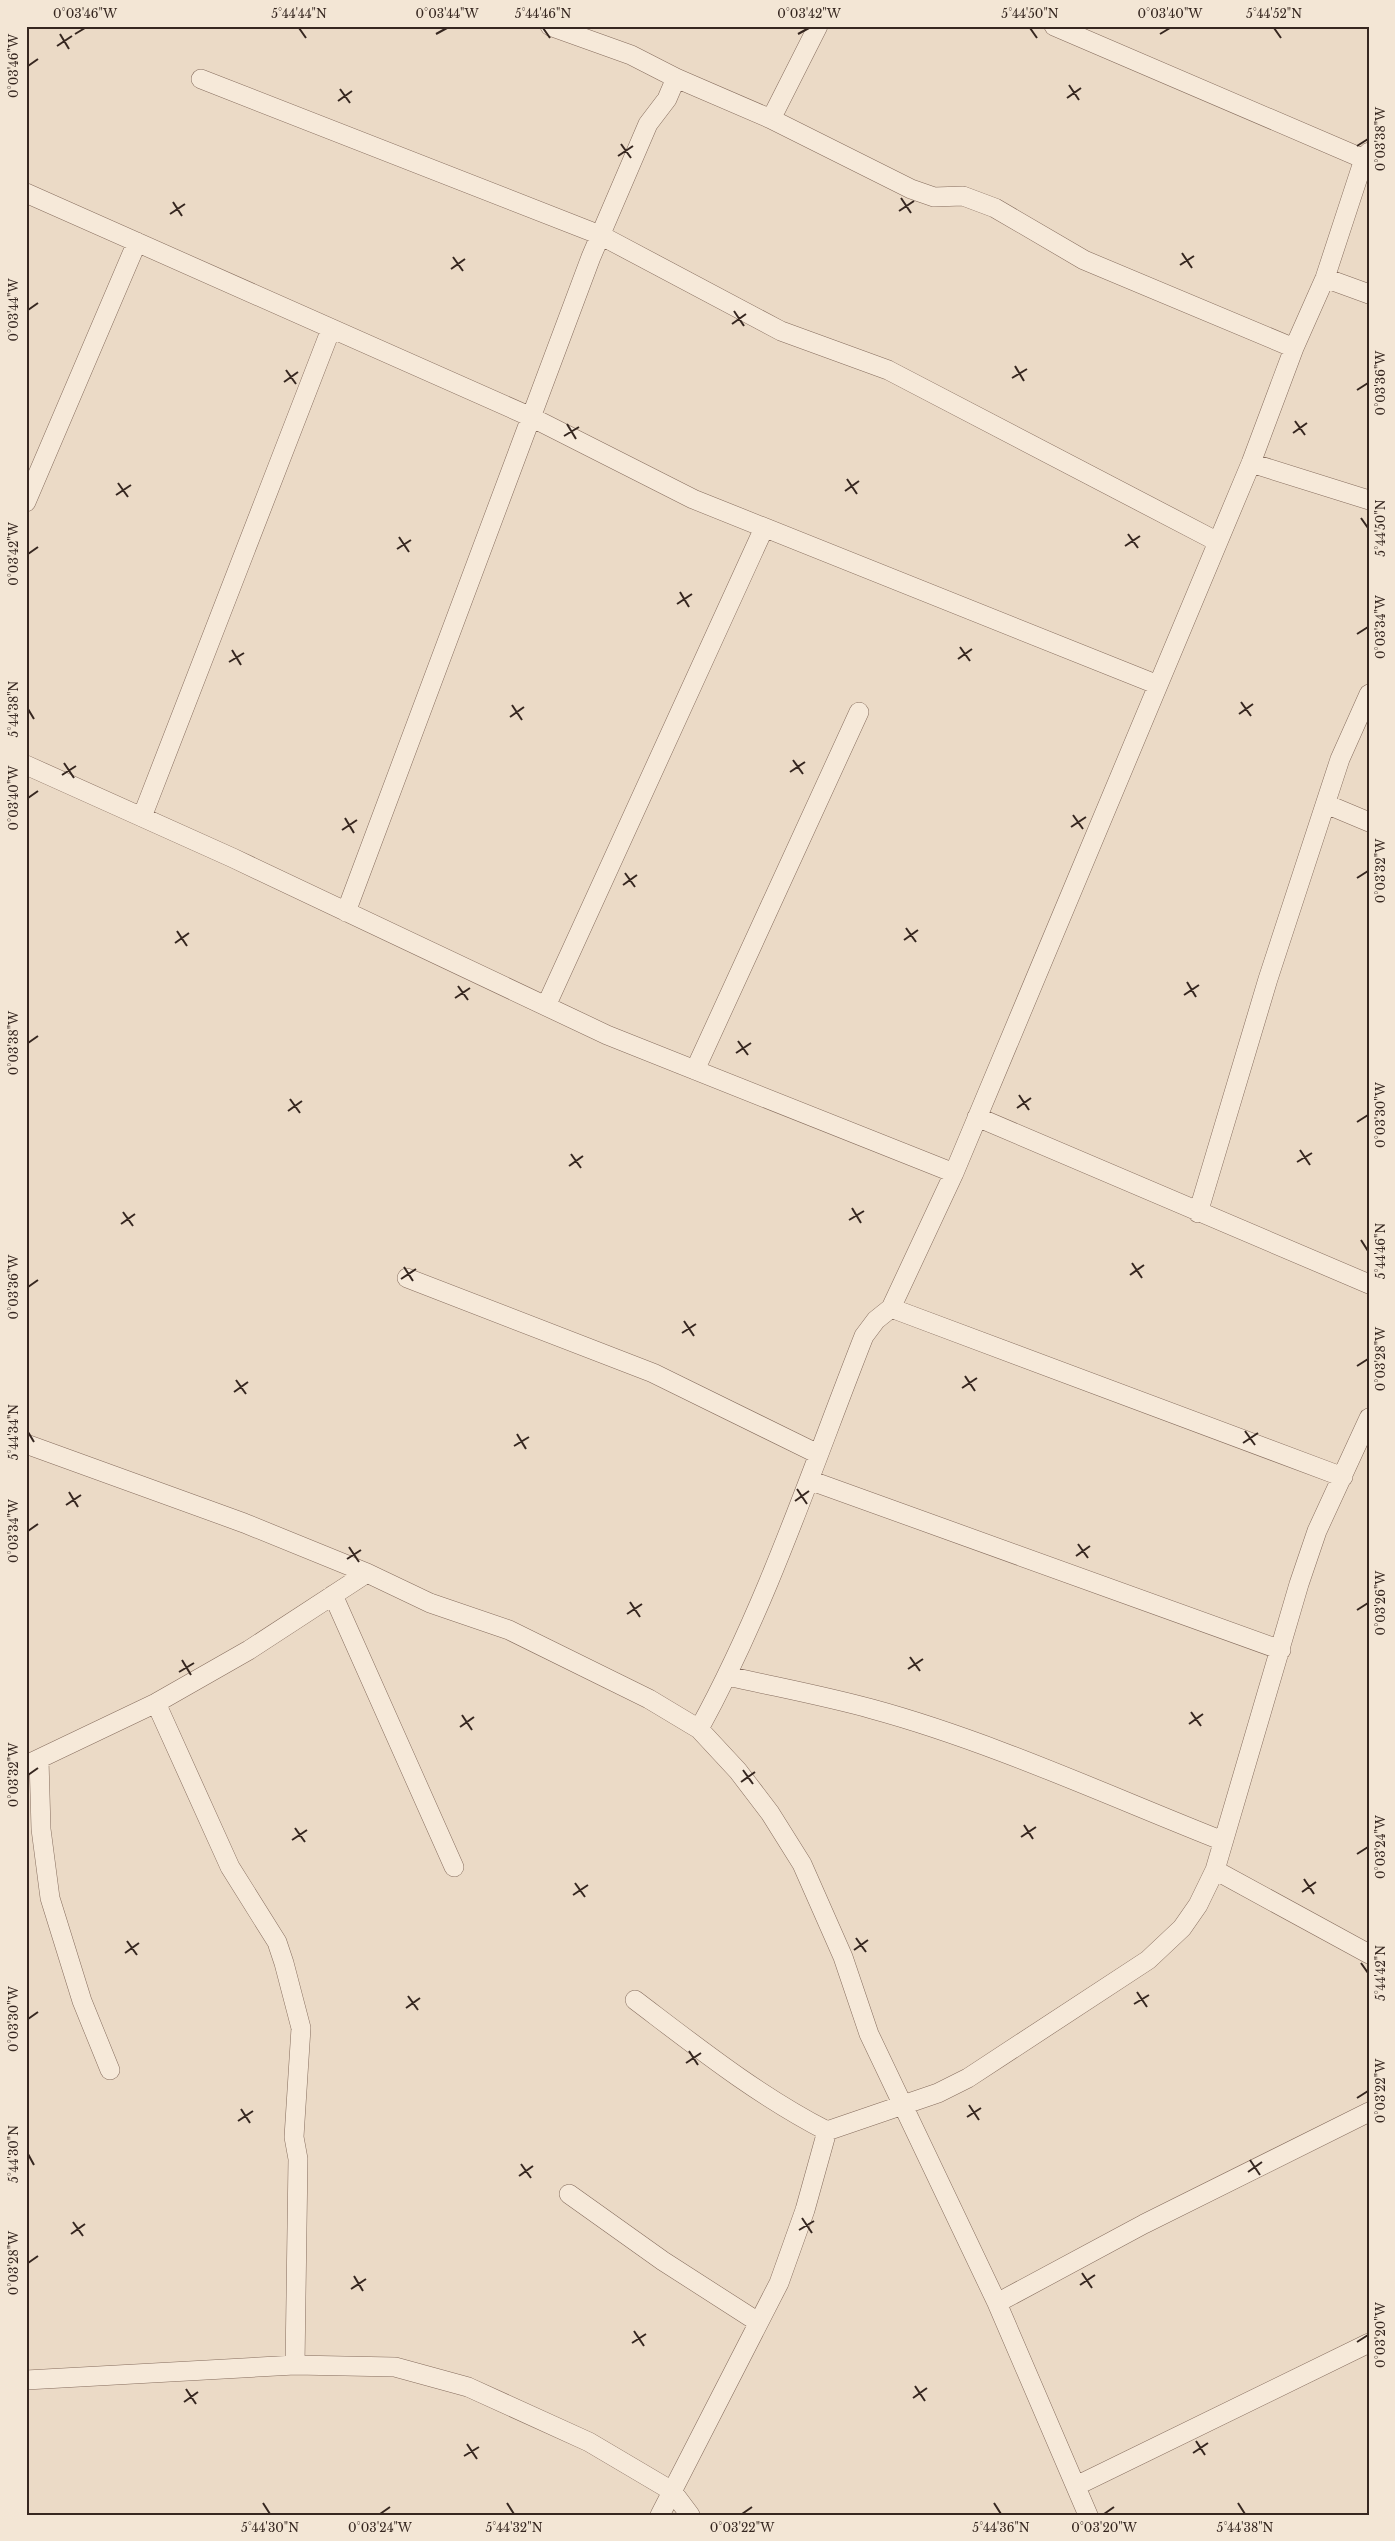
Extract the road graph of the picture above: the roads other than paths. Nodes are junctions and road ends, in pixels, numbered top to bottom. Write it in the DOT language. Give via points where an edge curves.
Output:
graph roads {
  1 [pos="550,26"];
  2 [pos="818,26"];
  3 [pos="1054,26"];
  4 [pos="676,78"];
  5 [pos="201,79"];
  6 [pos="771,119"];
  7 [pos="1366,156"];
  8 [pos="26,193"];
  9 [pos="600,235"];
  10 [pos="137,242"];
  11 [pos="1325,278"];
  12 [pos="1369,294"];
  13 [pos="332,328"];
  14 [pos="1294,348"];
  15 [pos="531,417"];
  16 [pos="1252,463"];
  17 [pos="1369,500"];
  18 [pos="26,502"];
  19 [pos="764,528"];
  20 [pos="1218,542"];
  21 [pos="1158,685"];
  22 [pos="1369,694"];
  23 [pos="859,712"];
  24 [pos="26,765"];
  25 [pos="1326,804"];
  26 [pos="142,817"];
  27 [pos="1369,822"];
  28 [pos="346,912"];
  29 [pos="546,1006"];
  30 [pos="695,1070"];
  31 [pos="977,1117"];
  32 [pos="954,1173"];
  33 [pos="1198,1213"];
  34 [pos="407,1278"];
  35 [pos="1369,1284"];
  36 [pos="891,1308"];
  37 [pos="1369,1418"];
  38 [pos="26,1444"];
  39 [pos="818,1454"];
  40 [pos="1343,1476"];
  41 [pos="809,1480"];
  42 [pos="367,1573"];
  43 [pos="333,1595"];
  44 [pos="1282,1650"];
  45 [pos="728,1676"];
  46 [pos="156,1703"];
  47 [pos="699,1729"];
  48 [pos="32,1762"];
  49 [pos="1223,1841"];
  50 [pos="454,1868"];
  51 [pos="1215,1870"];
  52 [pos="1369,1954"];
  53 [pos="635,2000"];
  54 [pos="110,2070"];
  55 [pos="902,2106"];
  56 [pos="1369,2112"];
  57 [pos="827,2131"];
  58 [pos="569,2194"];
  59 [pos="997,2303"];
  60 [pos="758,2322"];
  61 [pos="1369,2343"];
  62 [pos="295,2365"];
  63 [pos="26,2380"];
  64 [pos="1076,2486"];
  65 [pos="672,2491"];
  66 [pos="660,2515"];
  67 [pos="690,2515"];
  68 [pos="1088,2515"];
  1 -- 4 [label="street" via="631,55"];
  2 -- 6 [label="street"];
  3 -- 7 [label="street"];
  4 -- 6 [label="street"];
  4 -- 9 [label="street" via="667,99 648,124"];
  5 -- 9 [label="street"];
  6 -- 14 [label="street" via="911,189 934,197 963,196 995,208 1084,260"];
  7 -- 11 [label="street"];
  8 -- 10 [label="street"];
  9 -- 15 [label="street"];
  9 -- 20 [label="street" via="781,331 888,370"];
  10 -- 13 [label="street"];
  10 -- 18 [label="street"];
  11 -- 12 [label="street"];
  11 -- 14 [label="street"];
  13 -- 15 [label="street"];
  13 -- 26 [label="street"];
  14 -- 16 [label="street"];
  15 -- 19 [label="street" via="694,499"];
  15 -- 28 [label="street"];
  16 -- 17 [label="street"];
  16 -- 20 [label="street"];
  19 -- 21 [label="street"];
  19 -- 29 [label="street"];
  20 -- 21 [label="street"];
  21 -- 31 [label="street"];
  22 -- 25 [label="street" via="1340,759"];
  23 -- 30 [label="street"];
  24 -- 26 [label="street"];
  25 -- 27 [label="street"];
  25 -- 33 [label="street" via="1268,979"];
  26 -- 28 [label="street"];
  28 -- 29 [label="street"];
  29 -- 30 [label="street" via="607,1035"];
  30 -- 32 [label="street"];
  31 -- 32 [label="street"];
  31 -- 33 [label="street"];
  32 -- 36 [label="street"];
  33 -- 35 [label="street"];
  34 -- 39 [label="street" via="653,1373"];
  36 -- 39 [label="street" via="864,1336"];
  36 -- 40 [label="street"];
  37 -- 40 [label="street"];
  38 -- 42 [label="street" via="244,1523"];
  39 -- 41 [label="street"];
  40 -- 44 [label="street" via="1317,1531"];
  41 -- 44 [label="street"];
  41 -- 45 [label="street"];
  42 -- 43 [label="street"];
  42 -- 47 [label="street" via="430,1603 509,1630 649,1699"];
  43 -- 46 [label="street" via="249,1650"];
  43 -- 50 [label="street"];
  44 -- 49 [label="street"];
  45 -- 47 [label="street"];
  45 -- 49 [label="street" via="873,1709 1027,1762"];
  46 -- 48 [label="street"];
  46 -- 62 [label="street" via="230,1867 277,1942 301,2028 294,2137 298,2158"];
  47 -- 55 [label="street" via="770,1813 802,1864 843,1957 869,2034"];
  48 -- 54 [label="street" via="50,1898 82,2001"];
  49 -- 51 [label="street"];
  51 -- 52 [label="street"];
  51 -- 55 [label="street" via="1198,1905 1182,1928 1148,1960 968,2078"];
  53 -- 57 [label="street" via="739,2079"];
  55 -- 57 [label="street"];
  55 -- 59 [label="street"];
  56 -- 59 [label="street" via="1144,2224"];
  57 -- 60 [label="street" via="802,2219 779,2283"];
  58 -- 60 [label="street" via="663,2261"];
  59 -- 64 [label="street"];
  60 -- 65 [label="street"];
  61 -- 64 [label="street"];
  62 -- 63 [label="street"];
  62 -- 65 [label="street" via="395,2368 468,2387 589,2442"];
  64 -- 68 [label="street"];
  65 -- 66 [label="street"];
  65 -- 67 [label="street"];
}
